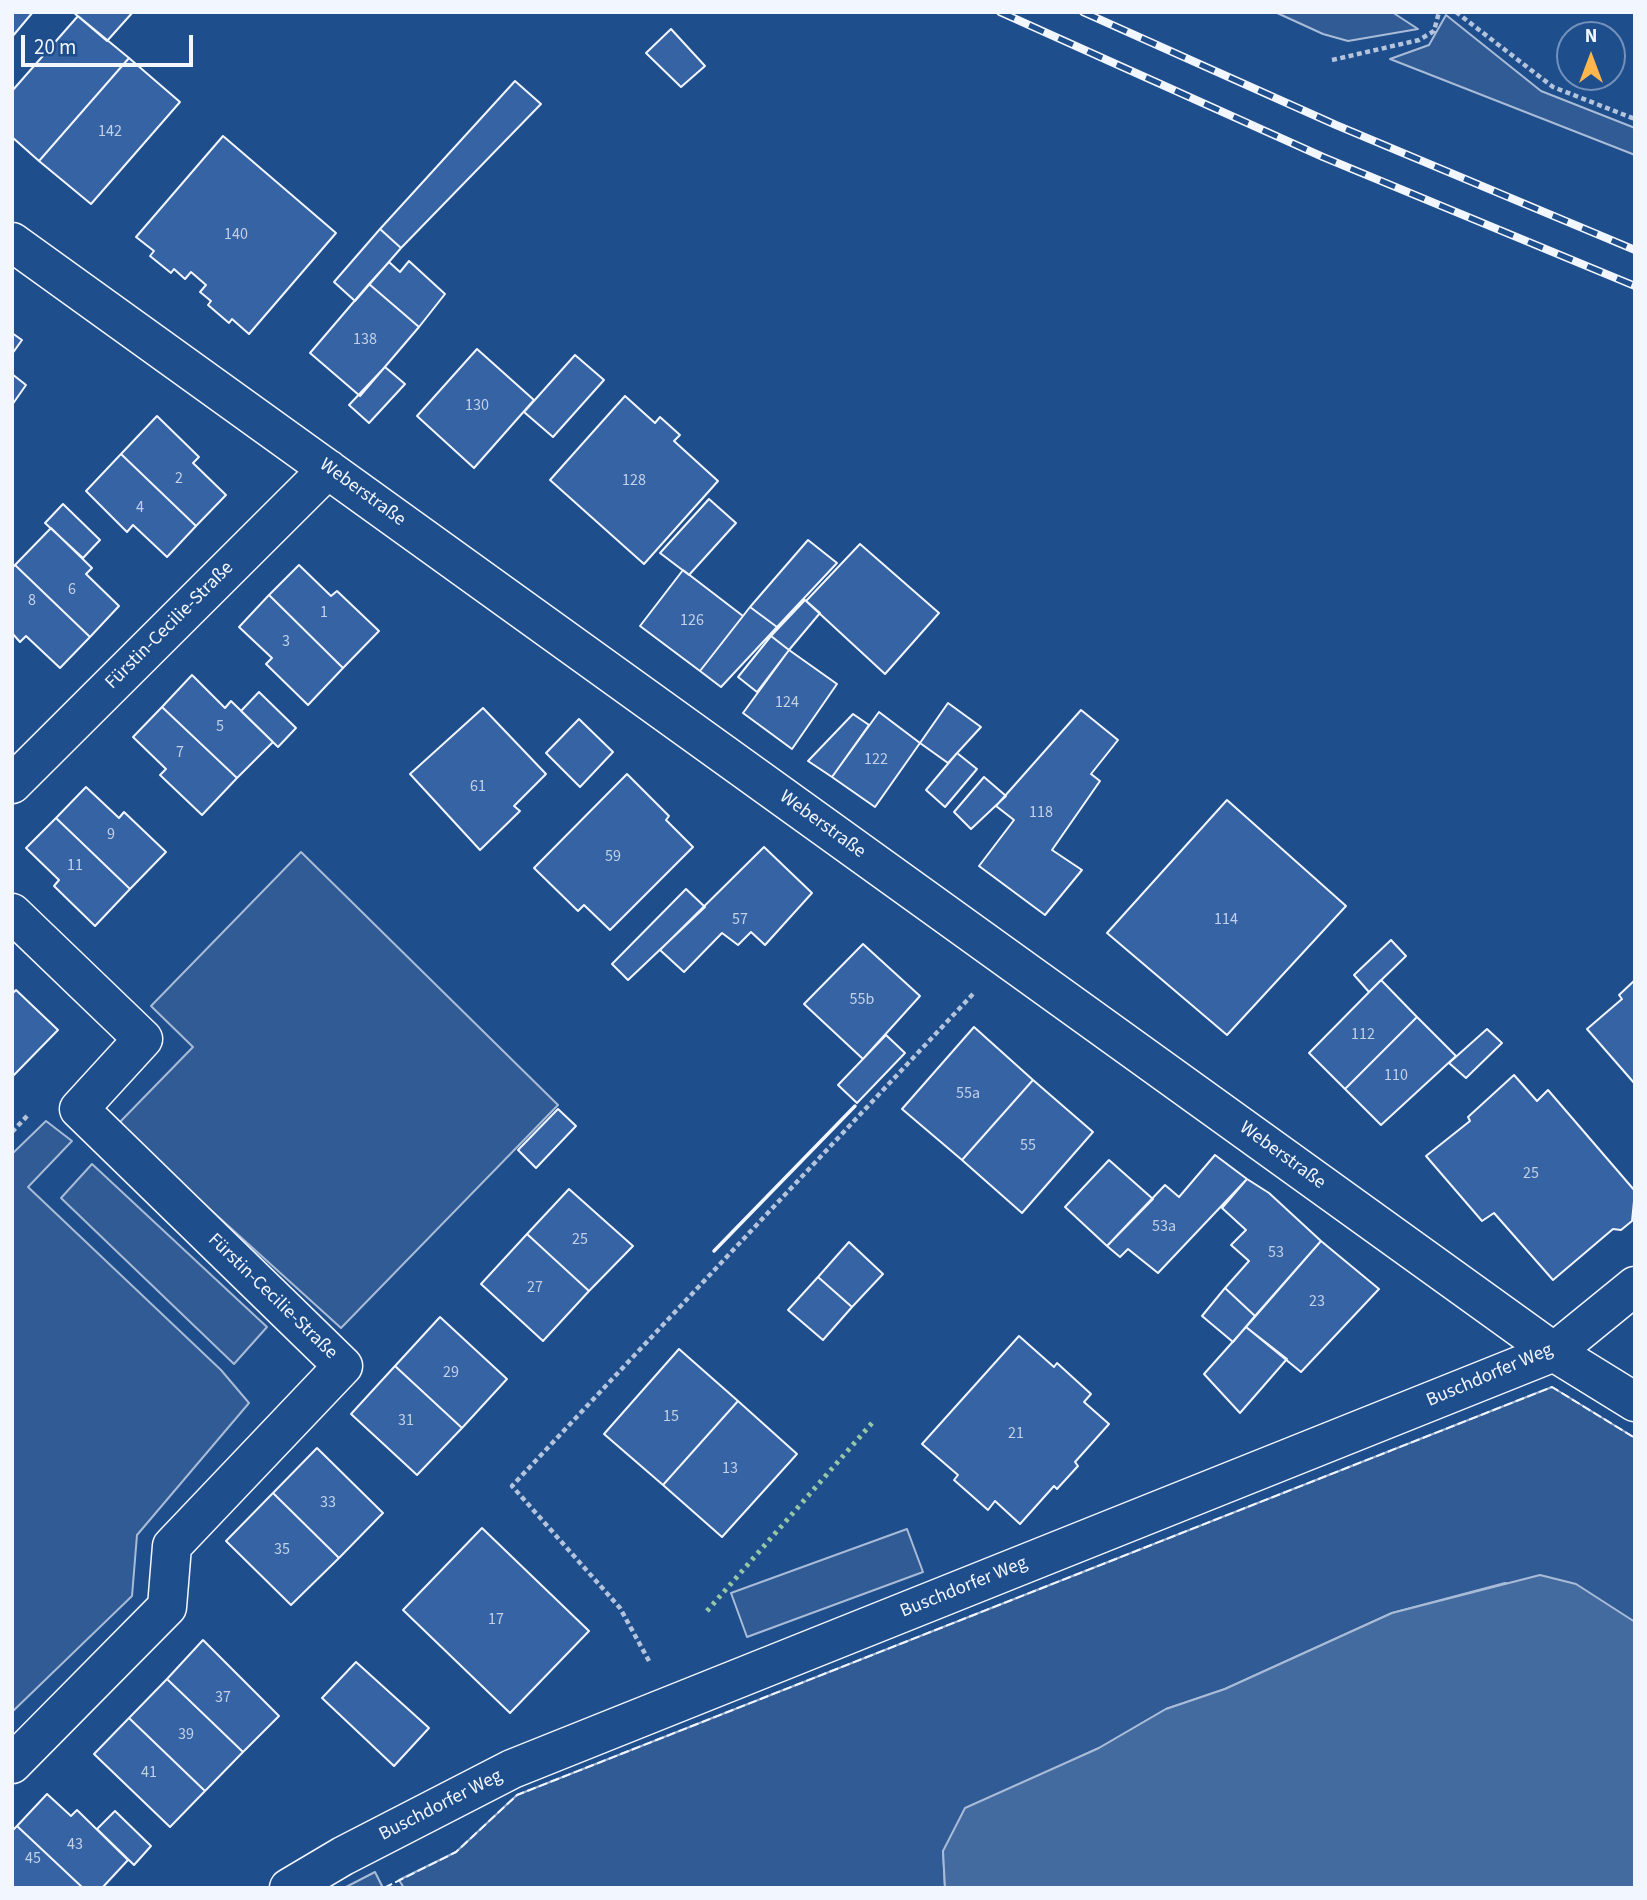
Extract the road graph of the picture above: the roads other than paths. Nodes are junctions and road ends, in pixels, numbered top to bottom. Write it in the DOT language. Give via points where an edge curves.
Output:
graph roads {
  1 [pos="12,242"];
  2 [pos="328,469"];
  3 [pos="12,784"];
  4 [pos="12,912"];
  5 [pos="1635,1286"];
  6 [pos="1554,1352"];
  7 [pos="1635,1402"];
  8 [pos="12,1764"];
  9 [pos="289,1888"];
  1 -- 2 [label="street, Weberstraße"];
  2 -- 3 [label="street, Fürstin-Cecilie-Straße"];
  2 -- 6 [label="street, Weberstraße"];
  4 -- 8 [label="street, Fürstin-Cecilie-Straße" via="143,1039 79,1109 343,1366 172,1546 167,1607"];
  5 -- 6 [label="street, Buschdorfer Weg"];
  6 -- 7 [label="street, Weberstraße"];
  6 -- 9 [label="street, Buschdorfer Weg" via="512,1769"];
}
